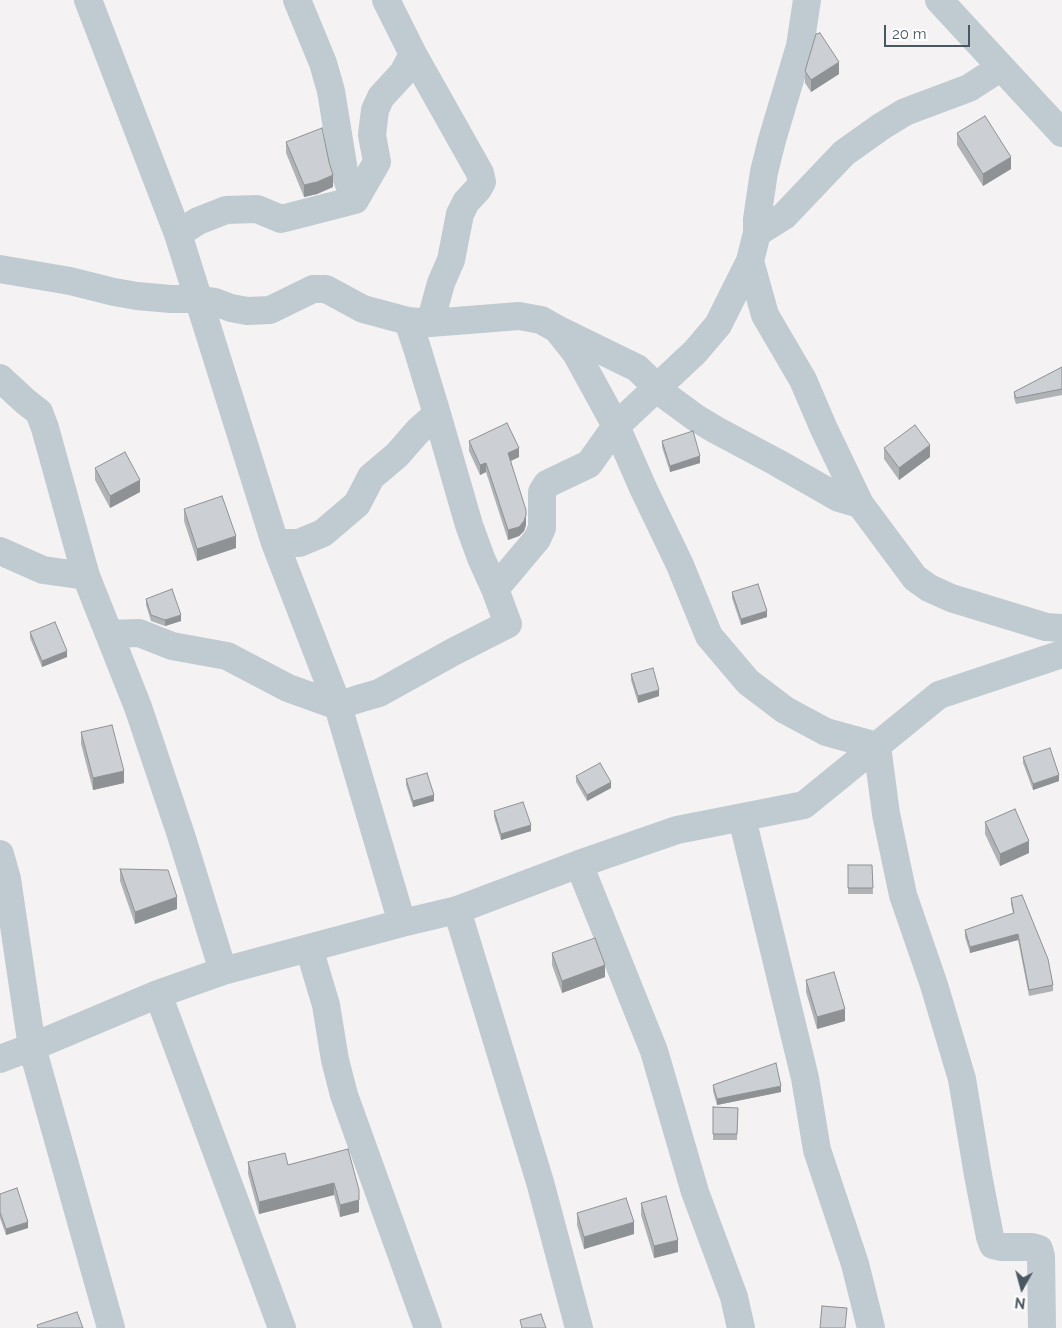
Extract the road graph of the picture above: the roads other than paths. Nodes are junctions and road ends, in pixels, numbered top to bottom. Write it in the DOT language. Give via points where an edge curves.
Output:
graph roads {
  1 [pos="88,0"];
  2 [pos="297,0"];
  3 [pos="386,0"];
  4 [pos="807,0"];
  5 [pos="939,0"];
  6 [pos="413,54"];
  7 [pos="1000,68"];
  8 [pos="1062,133"];
  9 [pos="355,200"];
  10 [pos="757,233"];
  11 [pos="178,234"];
  12 [pos="750,261"];
  13 [pos="0,269"];
  14 [pos="197,299"];
  15 [pos="419,322"];
  16 [pos="557,329"];
  17 [pos="0,378"];
  18 [pos="657,387"];
  19 [pos="437,414"];
  20 [pos="616,426"];
  21 [pos="860,504"];
  22 [pos="275,543"];
  23 [pos="0,551"];
  24 [pos="86,576"];
  25 [pos="495,589"];
  26 [pos="1062,628"];
  27 [pos="109,634"];
  28 [pos="1060,660"];
  29 [pos="338,706"];
  30 [pos="877,746"];
  31 [pos="742,818"];
  32 [pos="0,854"];
  33 [pos="579,864"];
  34 [pos="457,910"];
  35 [pos="402,923"];
  36 [pos="309,948"];
  37 [pos="223,971"];
  38 [pos="158,994"];
  39 [pos="32,1047"];
  40 [pos="0,1059"];
  41 [pos="111,1328"];
  42 [pos="282,1328"];
  43 [pos="428,1328"];
  44 [pos="579,1328"];
  45 [pos="741,1328"];
  46 [pos="871,1328"];
  47 [pos="1042,1328"];
  1 -- 11 [label="street"];
  2 -- 9 [label="street" via="323,63 344,171"];
  3 -- 6 [label="street"];
  4 -- 10 [label="street" via="800,46 764,172"];
  5 -- 7 [label="street"];
  6 -- 9 [label="street" via="375,110 372,135 377,162"];
  6 -- 15 [label="street" via="480,173 482,182 460,214 451,260"];
  7 -- 8 [label="street"];
  7 -- 10 [label="street" via="969,88 905,112 882,126 844,153 784,216"];
  9 -- 11 [label="street" via="281,219 257,209 226,210"];
  10 -- 12 [label="street"];
  11 -- 14 [label="street"];
  12 -- 18 [label="street" via="718,324 695,352"];
  12 -- 21 [label="street" via="764,315 803,380"];
  13 -- 14 [label="street" via="137,296"];
  14 -- 15 [label="street" via="247,311 270,310 314,289 326,289 363,310"];
  14 -- 22 [label="street"];
  15 -- 16 [label="street" via="519,316 541,320"];
  15 -- 19 [label="street" via="417,348"];
  16 -- 18 [label="street" via="637,368"];
  16 -- 20 [label="street" via="576,353"];
  17 -- 24 [label="street" via="39,412 46,428"];
  18 -- 20 [label="street"];
  18 -- 21 [label="street" via="716,430 839,498"];
  19 -- 22 [label="street" via="371,477 356,504 323,533 299,543"];
  19 -- 25 [label="street" via="469,525"];
  20 -- 25 [label="street" via="589,464 547,484 542,492 542,528"];
  20 -- 30 [label="street" via="709,636 748,682 785,710 826,732"];
  21 -- 26 [label="street" via="915,578 929,588 951,598 1046,627"];
  22 -- 29 [label="street"];
  23 -- 24 [label="street" via="42,570"];
  24 -- 27 [label="street"];
  25 -- 29 [label="street" via="508,624 379,694"];
  27 -- 29 [label="street" via="139,633 172,646 227,656 288,688"];
  27 -- 37 [label="street" via="141,716"];
  28 -- 30 [label="street" via="939,695"];
  29 -- 35 [label="street"];
  30 -- 31 [label="street" via="804,805"];
  30 -- 47 [label="street" via="886,814 904,895 962,1079 990,1238 993,1245 1039,1249"];
  31 -- 33 [label="street" via="678,830"];
  31 -- 46 [label="street" via="805,1078 817,1150 855,1264"];
  32 -- 39 [label="street"];
  33 -- 34 [label="street"];
  33 -- 45 [label="street" via="654,1051 695,1192 734,1297"];
  34 -- 35 [label="street"];
  34 -- 44 [label="street" via="540,1182"];
  35 -- 36 [label="street"];
  36 -- 37 [label="street"];
  36 -- 43 [label="street" via="326,1004 344,1095"];
  37 -- 38 [label="street"];
  38 -- 39 [label="street"];
  38 -- 42 [label="street"];
  39 -- 40 [label="street"];
  39 -- 41 [label="street"];
}
